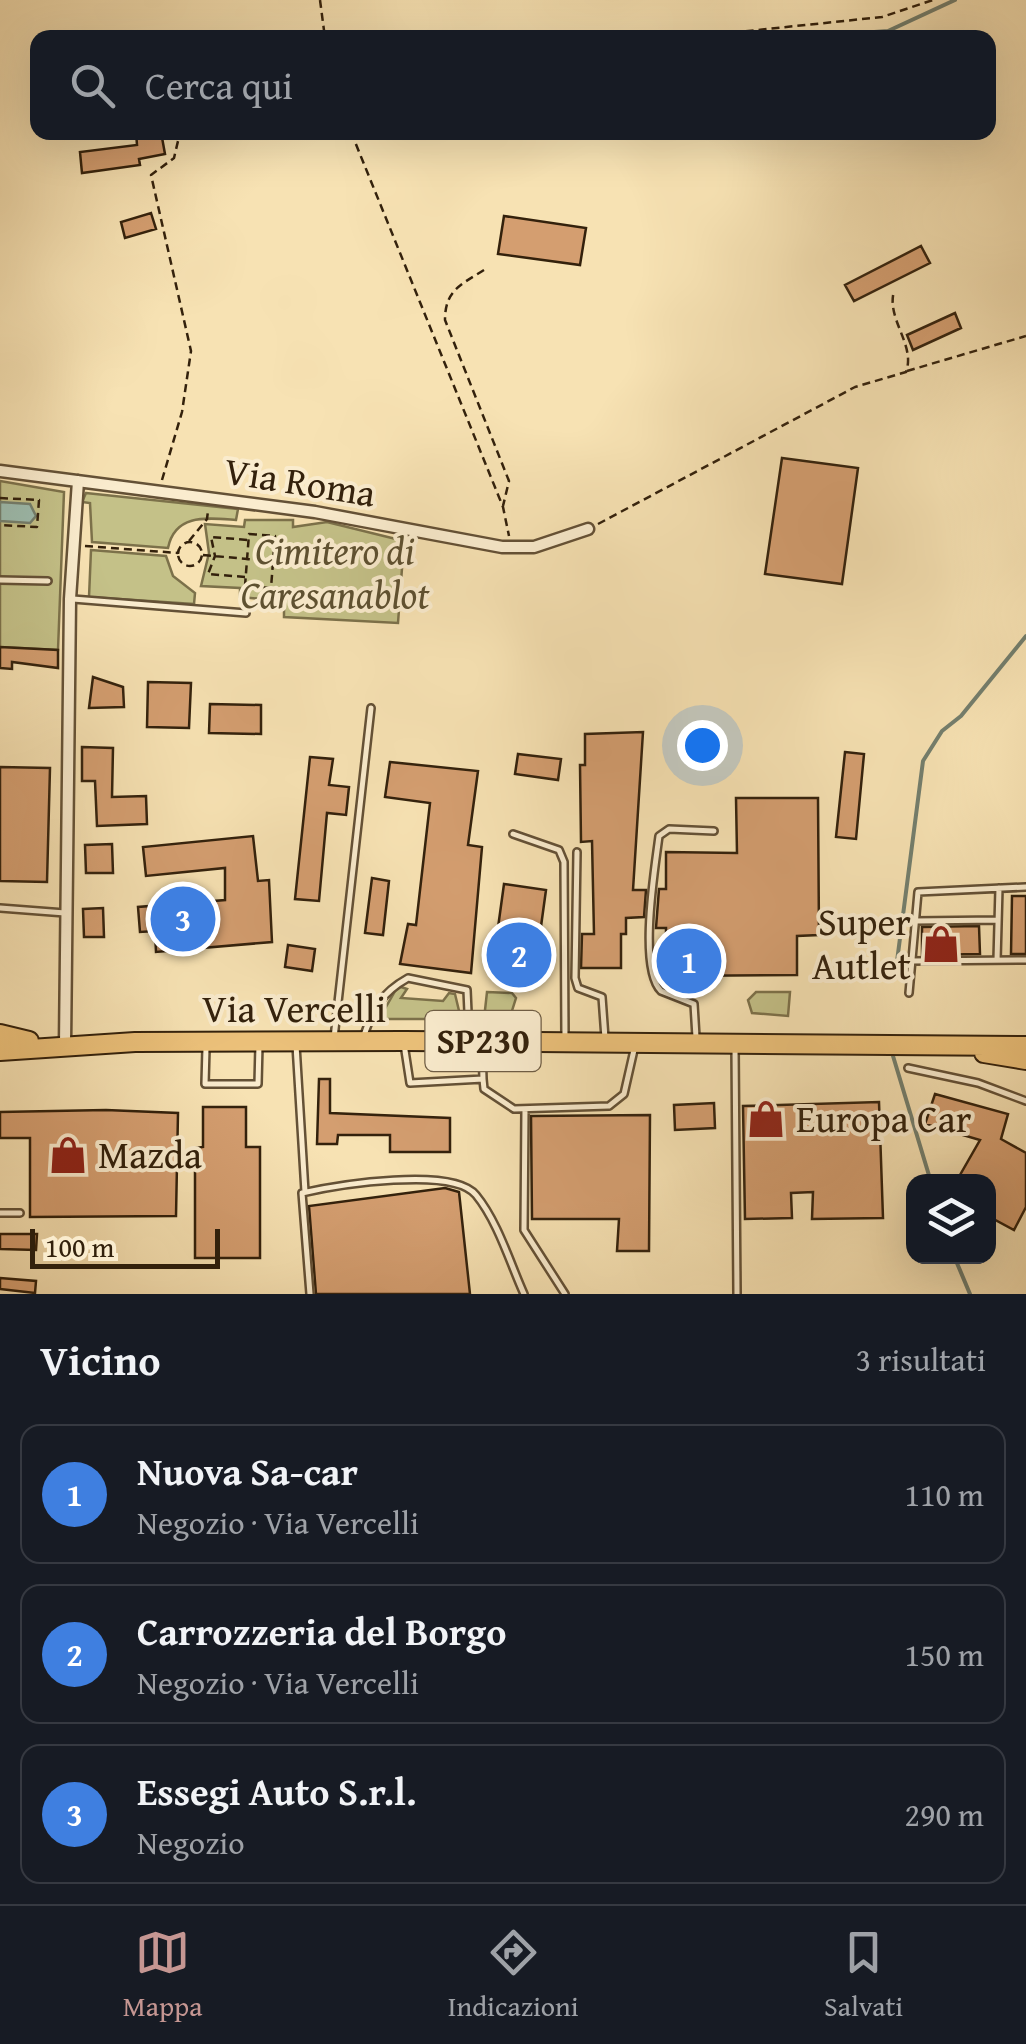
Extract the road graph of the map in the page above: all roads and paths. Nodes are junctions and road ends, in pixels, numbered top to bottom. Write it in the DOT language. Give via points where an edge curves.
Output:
graph roads {
  1 [pos="320,0"];
  2 [pos="933,0"];
  3 [pos="324,30"];
  4 [pos="758,30"];
  5 [pos="354,140"];
  6 [pos="178,141"];
  7 [pos="484,270"];
  8 [pos="894,292"];
  9 [pos="1026,336"];
  10 [pos="906,372"];
  11 [pos="0,471"];
  12 [pos="78,481"];
  13 [pos="159,492"];
  14 [pos="0,498"];
  15 [pos="208,506"];
  16 [pos="502,507"];
  17 [pos="0,526"];
  18 [pos="588,530"];
  19 [pos="249,540"];
  20 [pos="189,542"];
  21 [pos="74,545"];
  22 [pos="512,547"];
  23 [pos="178,553"];
  24 [pos="202,555"];
  25 [pos="215,556"];
  26 [pos="248,559"];
  27 [pos="273,561"];
  28 [pos="246,577"];
  29 [pos="0,580"];
  30 [pos="48,580"];
  31 [pos="70,599"];
  32 [pos="246,613"];
  33 [pos="371,708"];
  34 [pos="714,831"];
  35 [pos="513,834"];
  36 [pos="576,852"];
  37 [pos="1026,886"];
  38 [pos="999,888"];
  39 [pos="0,908"];
  40 [pos="65,913"];
  41 [pos="998,920"];
  42 [pos="915,921"];
  43 [pos="997,960"];
  44 [pos="1026,960"];
  45 [pos="911,962"];
  46 [pos="909,993"];
  47 [pos="0,1034"];
  48 [pos="605,1040"];
  49 [pos="696,1040"];
  50 [pos="734,1040"];
  51 [pos="334,1041"];
  52 [pos="362,1041"];
  53 [pos="404,1041"];
  54 [pos="476,1041"];
  55 [pos="566,1041"];
  56 [pos="636,1041"];
  57 [pos="206,1042"];
  58 [pos="260,1042"];
  59 [pos="296,1042"];
  60 [pos="57,1045"];
  61 [pos="960,1046"];
  62 [pos="1026,1046"];
  63 [pos="0,1050"];
  64 [pos="1026,1060"];
  65 [pos="908,1068"];
  66 [pos="484,1078"];
  67 [pos="1026,1101"];
  68 [pos="525,1109"];
  69 [pos="305,1192"];
  70 [pos="0,1213"];
  71 [pos="20,1213"];
  72 [pos="310,1294"];
  73 [pos="524,1294"];
  74 [pos="565,1294"];
  75 [pos="737,1294"];
  1 -- 3 [label="path"];
  2 -- 4 [label="path" via="882,17"];
  5 -- 16 [label="path"];
  6 -- 13 [label="path" via="174,158 151,175 191,351"];
  7 -- 16 [label="path" via="453,289 445,320 509,481"];
  8 -- 10 [label="path" via="891,303 910,361"];
  9 -- 10 [label="path"];
  10 -- 18 [label="path" via="855,388"];
  11 -- 12 [label="street, Via Roma"];
  12 -- 13 [label="street, Via Roma"];
  12 -- 21 [label="street"];
  13 -- 22 [label="street, Via Roma"];
  14 -- 17 [label="path" via="39,500 37,528"];
  15 -- 20 [label="path" via="207,520"];
  16 -- 22 [label="path"];
  18 -- 22 [label="street, Via Roma"];
  19 -- 25 [label="path" via="212,537"];
  19 -- 26 [label="path"];
  19 -- 27 [label="path" via="250,534 275,536"];
  20 -- 23 [label="path"];
  20 -- 24 [label="path"];
  21 -- 23 [label="path"];
  21 -- 31 [label="street"];
  23 -- 24 [label="path" via="188,566"];
  24 -- 25 [label="path"];
  25 -- 26 [label="path"];
  25 -- 28 [label="path" via="208,574"];
  26 -- 27 [label="path"];
  26 -- 28 [label="path"];
  27 -- 28 [label="path" via="271,588 246,586"];
  29 -- 30 [label="lane"];
  31 -- 32 [label="lane"];
  31 -- 40 [label="street"];
  33 -- 51 [label="lane"];
  34 -- 49 [label="lane" via="669,829 659,836 654,874 652,974 661,991 694,1004"];
  35 -- 55 [label="lane" via="559,850 564,862"];
  36 -- 48 [label="lane" via="575,978 578,988 602,997"];
  37 -- 38 [label="lane"];
  38 -- 41 [label="lane"];
  38 -- 42 [label="lane" via="918,892"];
  39 -- 40 [label="lane"];
  40 -- 60 [label="street"];
  41 -- 42 [label="lane"];
  41 -- 43 [label="lane"];
  42 -- 45 [label="lane"];
  43 -- 44 [label="lane"];
  43 -- 45 [label="lane"];
  45 -- 46 [label="lane"];
  47 -- 60 [label="main road, Via Vercelli / SP230"];
  48 -- 55 [label="main road, Via Vercelli / SP230"];
  48 -- 56 [label="main road, Via Vercelli / SP230"];
  49 -- 50 [label="main road, Via Vercelli / SP230"];
  49 -- 56 [label="main road, Via Vercelli / SP230"];
  50 -- 61 [label="main road, Via Vercelli / SP230"];
  50 -- 75 [label="lane"];
  51 -- 52 [label="main road, Via Vercelli / SP230"];
  51 -- 59 [label="main road, Via Vercelli / SP230"];
  52 -- 53 [label="main road, Via Vercelli / SP230"];
  52 -- 54 [label="lane" via="386,990 408,978 467,990"];
  53 -- 54 [label="main road, Via Vercelli / SP230"];
  53 -- 66 [label="lane" via="410,1083"];
  54 -- 55 [label="main road, Via Vercelli / SP230"];
  54 -- 66 [label="lane"];
  56 -- 68 [label="lane" via="624,1094 608,1106"];
  57 -- 58 [label="main road, Via Vercelli / SP230"];
  57 -- 58 [label="lane" via="205,1084 258,1084"];
  57 -- 60 [label="main road, Via Vercelli / SP230"];
  58 -- 59 [label="main road, Via Vercelli / SP230"];
  59 -- 69 [label="lane"];
  60 -- 63 [label="main road, Via Vercelli / SP230"];
  61 -- 62 [label="main road, Via Vercelli / SP230"];
  61 -- 64 [label="main road, Via Vercelli / SP230"];
  65 -- 67 [label="lane"];
  66 -- 68 [label="lane" via="484,1089"];
  68 -- 74 [label="lane" via="524,1230"];
  69 -- 72 [label="lane" via="300,1196"];
  69 -- 73 [label="lane" via="435,1178 460,1183 478,1197"];
  70 -- 71 [label="lane"];
}
